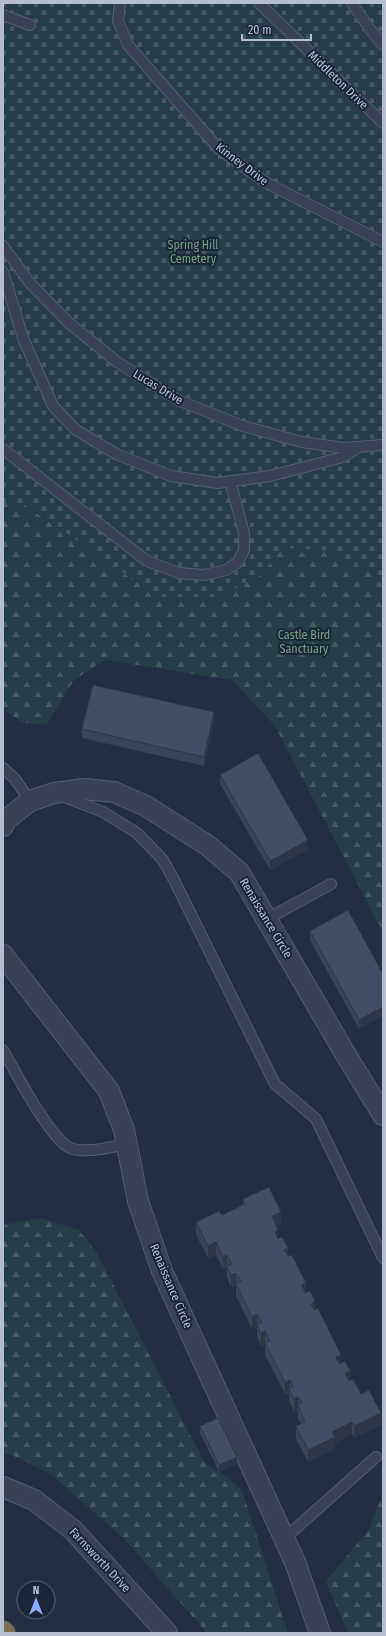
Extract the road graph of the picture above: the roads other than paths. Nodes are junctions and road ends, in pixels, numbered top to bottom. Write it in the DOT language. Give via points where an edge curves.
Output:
graph roads {
  1 [pos="120,3"];
  2 [pos="259,3"];
  3 [pos="352,3"];
  4 [pos="3,15"];
  5 [pos="30,25"];
  6 [pos="383,45"];
  7 [pos="383,124"];
  8 [pos="383,242"];
  9 [pos="3,246"];
  10 [pos="3,272"];
  11 [pos="383,445"];
  12 [pos="359,447"];
  13 [pos="3,449"];
  14 [pos="3,458"];
  15 [pos="15,458"];
  16 [pos="230,481"];
  17 [pos="3,768"];
  18 [pos="54,793"];
  19 [pos="30,801"];
  20 [pos="3,826"];
  21 [pos="331,884"];
  22 [pos="267,919"];
  23 [pos="3,955"];
  24 [pos="3,1050"];
  25 [pos="383,1115"];
  26 [pos="127,1144"];
  27 [pos="383,1258"];
  28 [pos="376,1457"];
  29 [pos="3,1487"];
  30 [pos="285,1538"];
  31 [pos="167,1633"];
  32 [pos="320,1633"];
  1 -- 8 [label="lane, Kinney Drive" via="118,21 128,45 219,149 265,182"];
  2 -- 7 [label="lane, Middleton Drive"];
  3 -- 6 [label="lane"];
  4 -- 5 [label="lane"];
  9 -- 12 [label="lane, Lucas Drive" via="30,283 69,322 117,362 180,401 243,426 295,440 344,448"];
  10 -- 16 [label="lane" via="23,338 53,406 76,430 116,454 171,476 218,483"];
  11 -- 12 [label="lane, Lucas Drive"];
  12 -- 16 [label="lane" via="343,457 270,476"];
  13 -- 15 [label="lane"];
  14 -- 15 [label="lane"];
  15 -- 16 [label="lane" via="147,561 179,574 204,575 226,570 238,562 244,550 244,534"];
  17 -- 19 [label="lane" via="15,779"];
  18 -- 19 [label="street, Renaissance Circle"];
  18 -- 22 [label="street, Renaissance Circle" via="84,789 114,792 146,806 207,845 239,872"];
  18 -- 27 [label="lane" via="103,812 137,833 163,860 275,1084 316,1119"];
  19 -- 20 [label="street, Renaissance Circle" via="6,820"];
  21 -- 22 [label="lane"];
  22 -- 25 [label="street, Renaissance Circle"];
  23 -- 26 [label="street, Renaissance Circle" via="109,1091"];
  24 -- 26 [label="lane" via="51,1131 62,1143 70,1148 88,1150"];
  26 -- 30 [label="street, Renaissance Circle" via="138,1201 162,1272"];
  28 -- 30 [label="lane"];
  29 -- 31 [label="street, Farnsworth Drive" via="34,1500 73,1530"];
  30 -- 32 [label="street, Renaissance Circle"];
}
